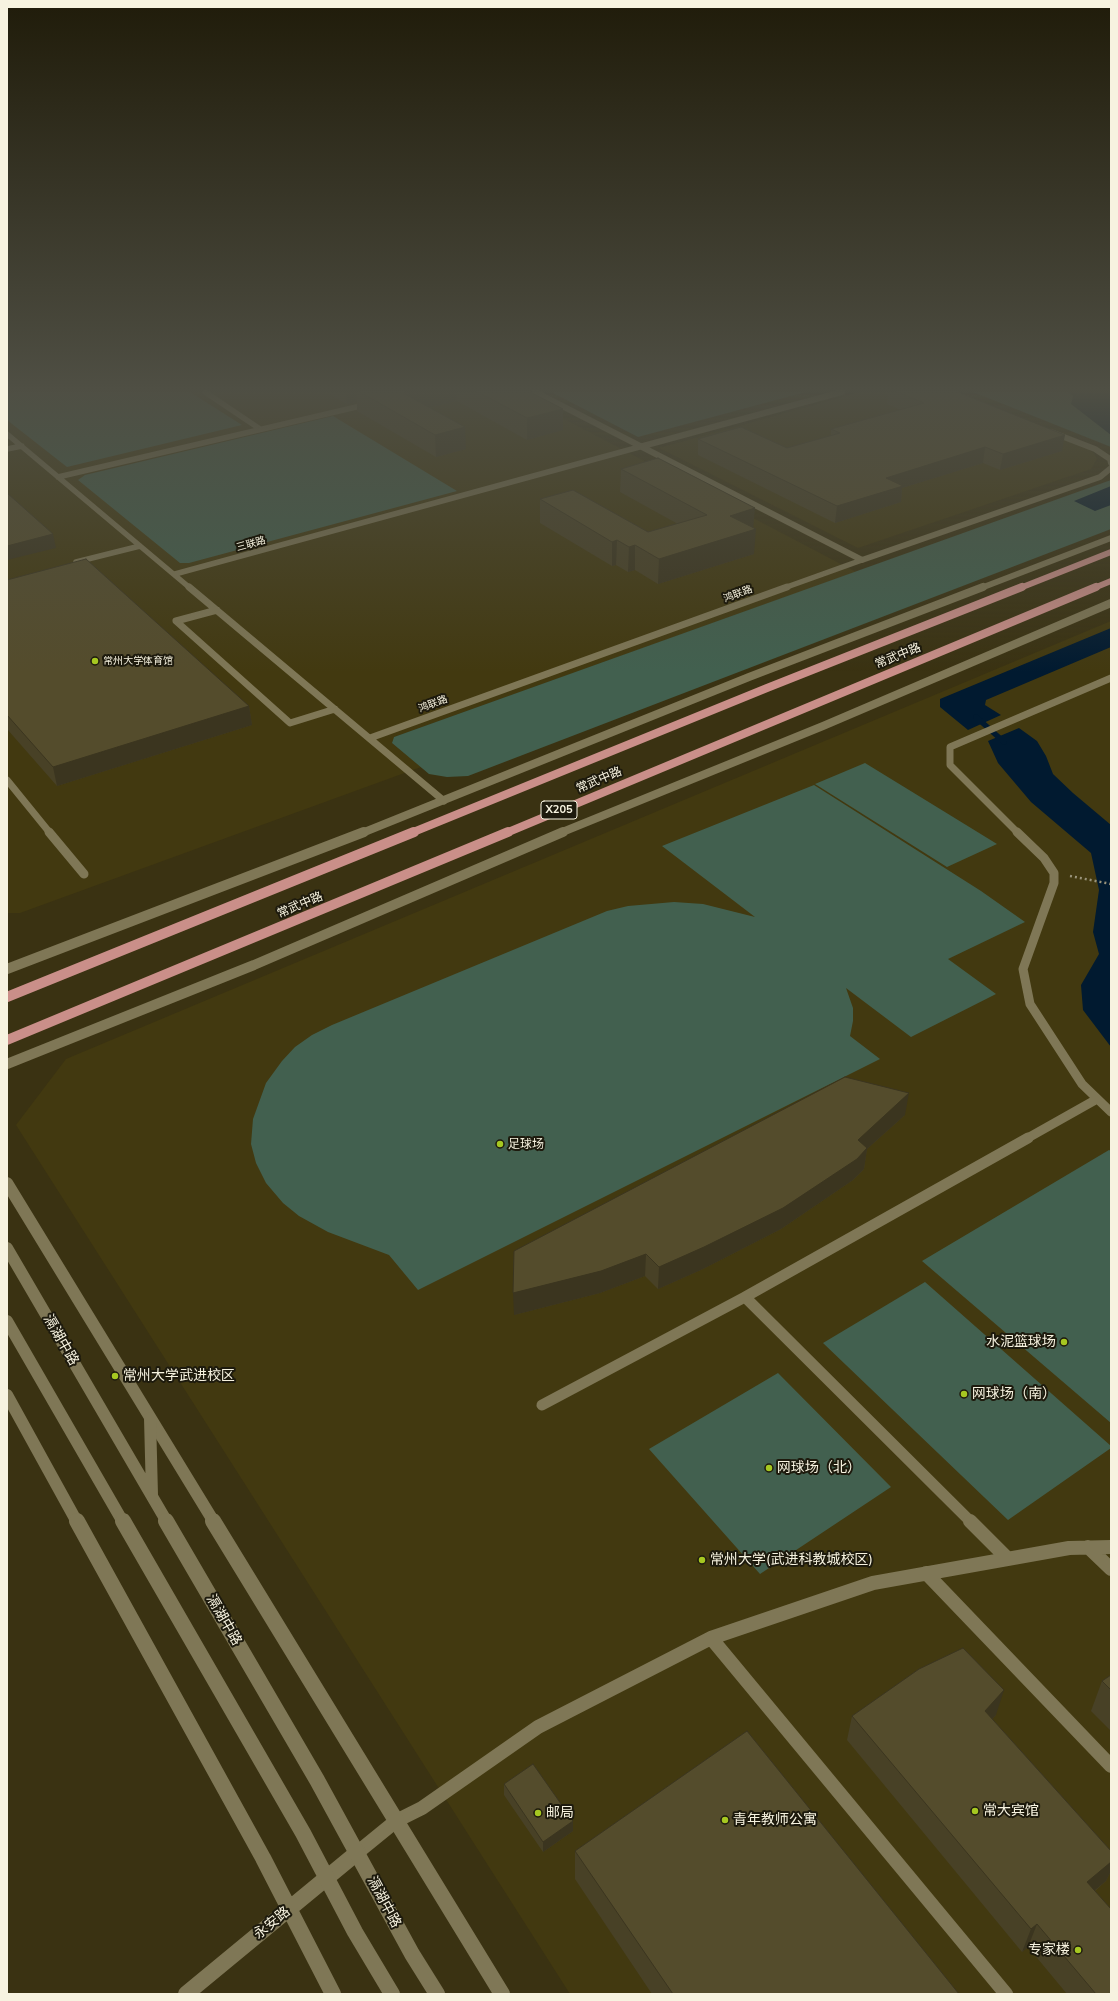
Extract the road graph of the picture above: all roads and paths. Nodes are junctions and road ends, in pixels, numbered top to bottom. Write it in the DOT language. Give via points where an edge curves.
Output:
graph roads {
  1 [pos="68,485"];
  2 [pos="498,485"];
  3 [pos="718,485"];
  4 [pos="1076,485"];
  5 [pos="1111,538"];
  6 [pos="140,546"];
  7 [pos="1111,552"];
  8 [pos="862,560"];
  9 [pos="66,565"];
  10 [pos="175,574"];
  11 [pos="1111,581"];
  12 [pos="1111,603"];
  13 [pos="217,610"];
  14 [pos="1111,678"];
  15 [pos="335,709"];
  16 [pos="370,738"];
  17 [pos="7,780"];
  18 [pos="444,801"];
  19 [pos="84,874"];
  20 [pos="1088,880"];
  21 [pos="1111,884"];
  22 [pos="7,969"];
  23 [pos="7,997"];
  24 [pos="7,1040"];
  25 [pos="25,1057"];
  26 [pos="7,1064"];
  27 [pos="7,1069"];
  28 [pos="1097,1098"];
  29 [pos="1111,1112"];
  30 [pos="7,1183"];
  31 [pos="7,1248"];
  32 [pos="745,1297"];
  33 [pos="7,1321"];
  34 [pos="7,1395"];
  35 [pos="542,1405"];
  36 [pos="150,1418"];
  37 [pos="152,1497"];
  38 [pos="1111,1547"];
  39 [pos="1088,1548"];
  40 [pos="1008,1559"];
  41 [pos="1111,1569"];
  42 [pos="926,1573"];
  43 [pos="710,1638"];
  44 [pos="1111,1766"];
  45 [pos="396,1821"];
  46 [pos="358,1852"];
  47 [pos="328,1878"];
  48 [pos="289,1909"];
  49 [pos="186,1994"];
  50 [pos="333,1994"];
  51 [pos="392,1994"];
  52 [pos="437,1994"];
  53 [pos="502,1994"];
  54 [pos="1006,1994"];
  1 -- 6 [label="lane"];
  2 -- 10 [label="lane, 三联路"];
  3 -- 8 [label="street"];
  4 -- 8 [label="street, 鸿联路"];
  5 -- 18 [label="street" via="749,677"];
  6 -- 9 [label="lane"];
  6 -- 10 [label="lane"];
  7 -- 23 [label="main road, 常武中路" via="766,688"];
  8 -- 16 [label="lane, 鸿联路"];
  10 -- 13 [label="lane"];
  11 -- 24 [label="main road, 常武中路 / X205"];
  12 -- 25 [label="street" via="823,726 505,855 254,965"];
  13 -- 15 [label="lane"];
  13 -- 15 [label="lane" via="176,621 290,724"];
  14 -- 28 [label="lane" via="950,747 950,765 1044,858 1054,873 1054,883 1023,969 1030,1004 1082,1084"];
  15 -- 16 [label="lane"];
  16 -- 18 [label="lane"];
  17 -- 19 [label="lane"];
  18 -- 22 [label="street"];
  20 -- 21 [label="path"];
  25 -- 26 [label="street"];
  25 -- 27 [label="street"];
  28 -- 29 [label="lane"];
  28 -- 32 [label="lane"];
  30 -- 36 [label="street"];
  31 -- 37 [label="street, 滆湖中路"];
  32 -- 35 [label="lane"];
  32 -- 40 [label="lane"];
  33 -- 47 [label="street"];
  34 -- 48 [label="street"];
  36 -- 37 [label="street"];
  36 -- 45 [label="street"];
  37 -- 46 [label="street, 滆湖中路"];
  38 -- 39 [label="lane"];
  39 -- 40 [label="lane" via="1069,1548"];
  39 -- 41 [label="lane"];
  40 -- 42 [label="lane"];
  42 -- 43 [label="lane" via="873,1583"];
  42 -- 44 [label="lane"];
  43 -- 45 [label="lane" via="538,1727 422,1808"];
  43 -- 54 [label="lane"];
  45 -- 46 [label="lane"];
  45 -- 53 [label="street"];
  46 -- 47 [label="street, 永安路"];
  46 -- 52 [label="street, 滆湖中路" via="405,1942"];
  47 -- 48 [label="street, 永安路"];
  47 -- 51 [label="street" via="355,1932"];
  48 -- 49 [label="street, 永安路"];
  48 -- 50 [label="street"];
}
